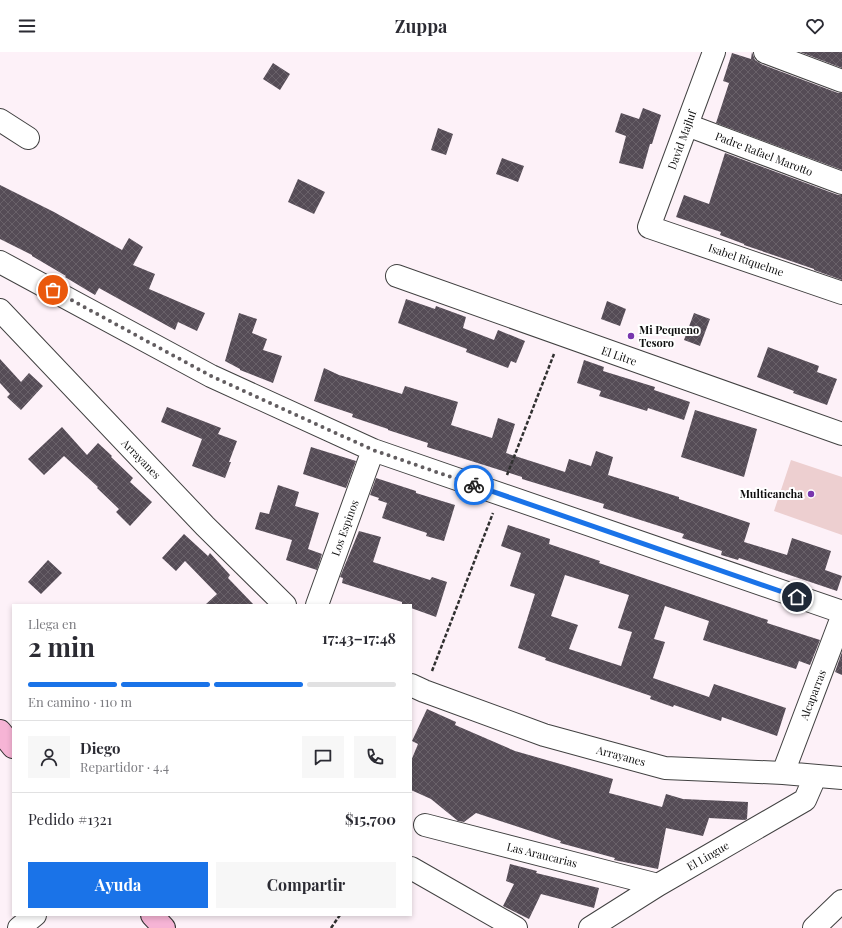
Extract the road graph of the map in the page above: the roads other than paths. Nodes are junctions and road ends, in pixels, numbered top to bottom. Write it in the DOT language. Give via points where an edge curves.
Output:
graph roads {
  1 [pos="714,52"];
  2 [pos="765,52"];
  3 [pos="842,81"];
  4 [pos="0,120"];
  5 [pos="687,125"];
  6 [pos="28,138"];
  7 [pos="842,184"];
  8 [pos="649,227"];
  9 [pos="0,262"];
  10 [pos="397,276"];
  11 [pos="842,294"];
  12 [pos="0,310"];
  13 [pos="842,434"];
  14 [pos="373,450"];
  15 [pos="284,604"];
  16 [pos="317,604"];
  17 [pos="842,612"];
  18 [pos="842,617"];
  19 [pos="412,685"];
  20 [pos="0,730"];
  21 [pos="12,746"];
  22 [pos="783,773"];
  23 [pos="815,777"];
  24 [pos="842,778"];
  25 [pos="425,825"];
  26 [pos="412,869"];
  27 [pos="658,885"];
  28 [pos="842,901"];
  29 [pos="34,916"];
  30 [pos="153,916"];
  31 [pos="19,928"];
  32 [pos="164,928"];
  33 [pos="516,928"];
  34 [pos="590,928"];
  35 [pos="814,928"];
  1 -- 5 [label="street, David Majluf"];
  2 -- 3 [label="street"];
  4 -- 6 [label="street"];
  5 -- 7 [label="street, Padre Rafael Marotto"];
  5 -- 8 [label="street, David Majluf"];
  8 -- 11 [label="street, Isabel Riquelme"];
  9 -- 14 [label="street" via="211,376"];
  10 -- 13 [label="street, El Litre"];
  12 -- 15 [label="street, Arrayanes" via="205,526"];
  14 -- 16 [label="street, Los Espinos"];
  14 -- 17 [label="street"];
  18 -- 22 [label="street, Alcaparras"];
  19 -- 22 [label="street, Arrayanes" via="544,735 665,768"];
  20 -- 21 [label="main road"];
  22 -- 23 [label="street, Arrayanes"];
  23 -- 24 [label="street, Arrayanes"];
  23 -- 27 [label="street, El Lingue" via="805,800"];
  25 -- 27 [label="street, Las Araucarias"];
  26 -- 33 [label="street"];
  27 -- 34 [label="street, El Lingue"];
  28 -- 35 [label="street"];
  29 -- 31 [label="street"];
  30 -- 32 [label="main road"];
}
